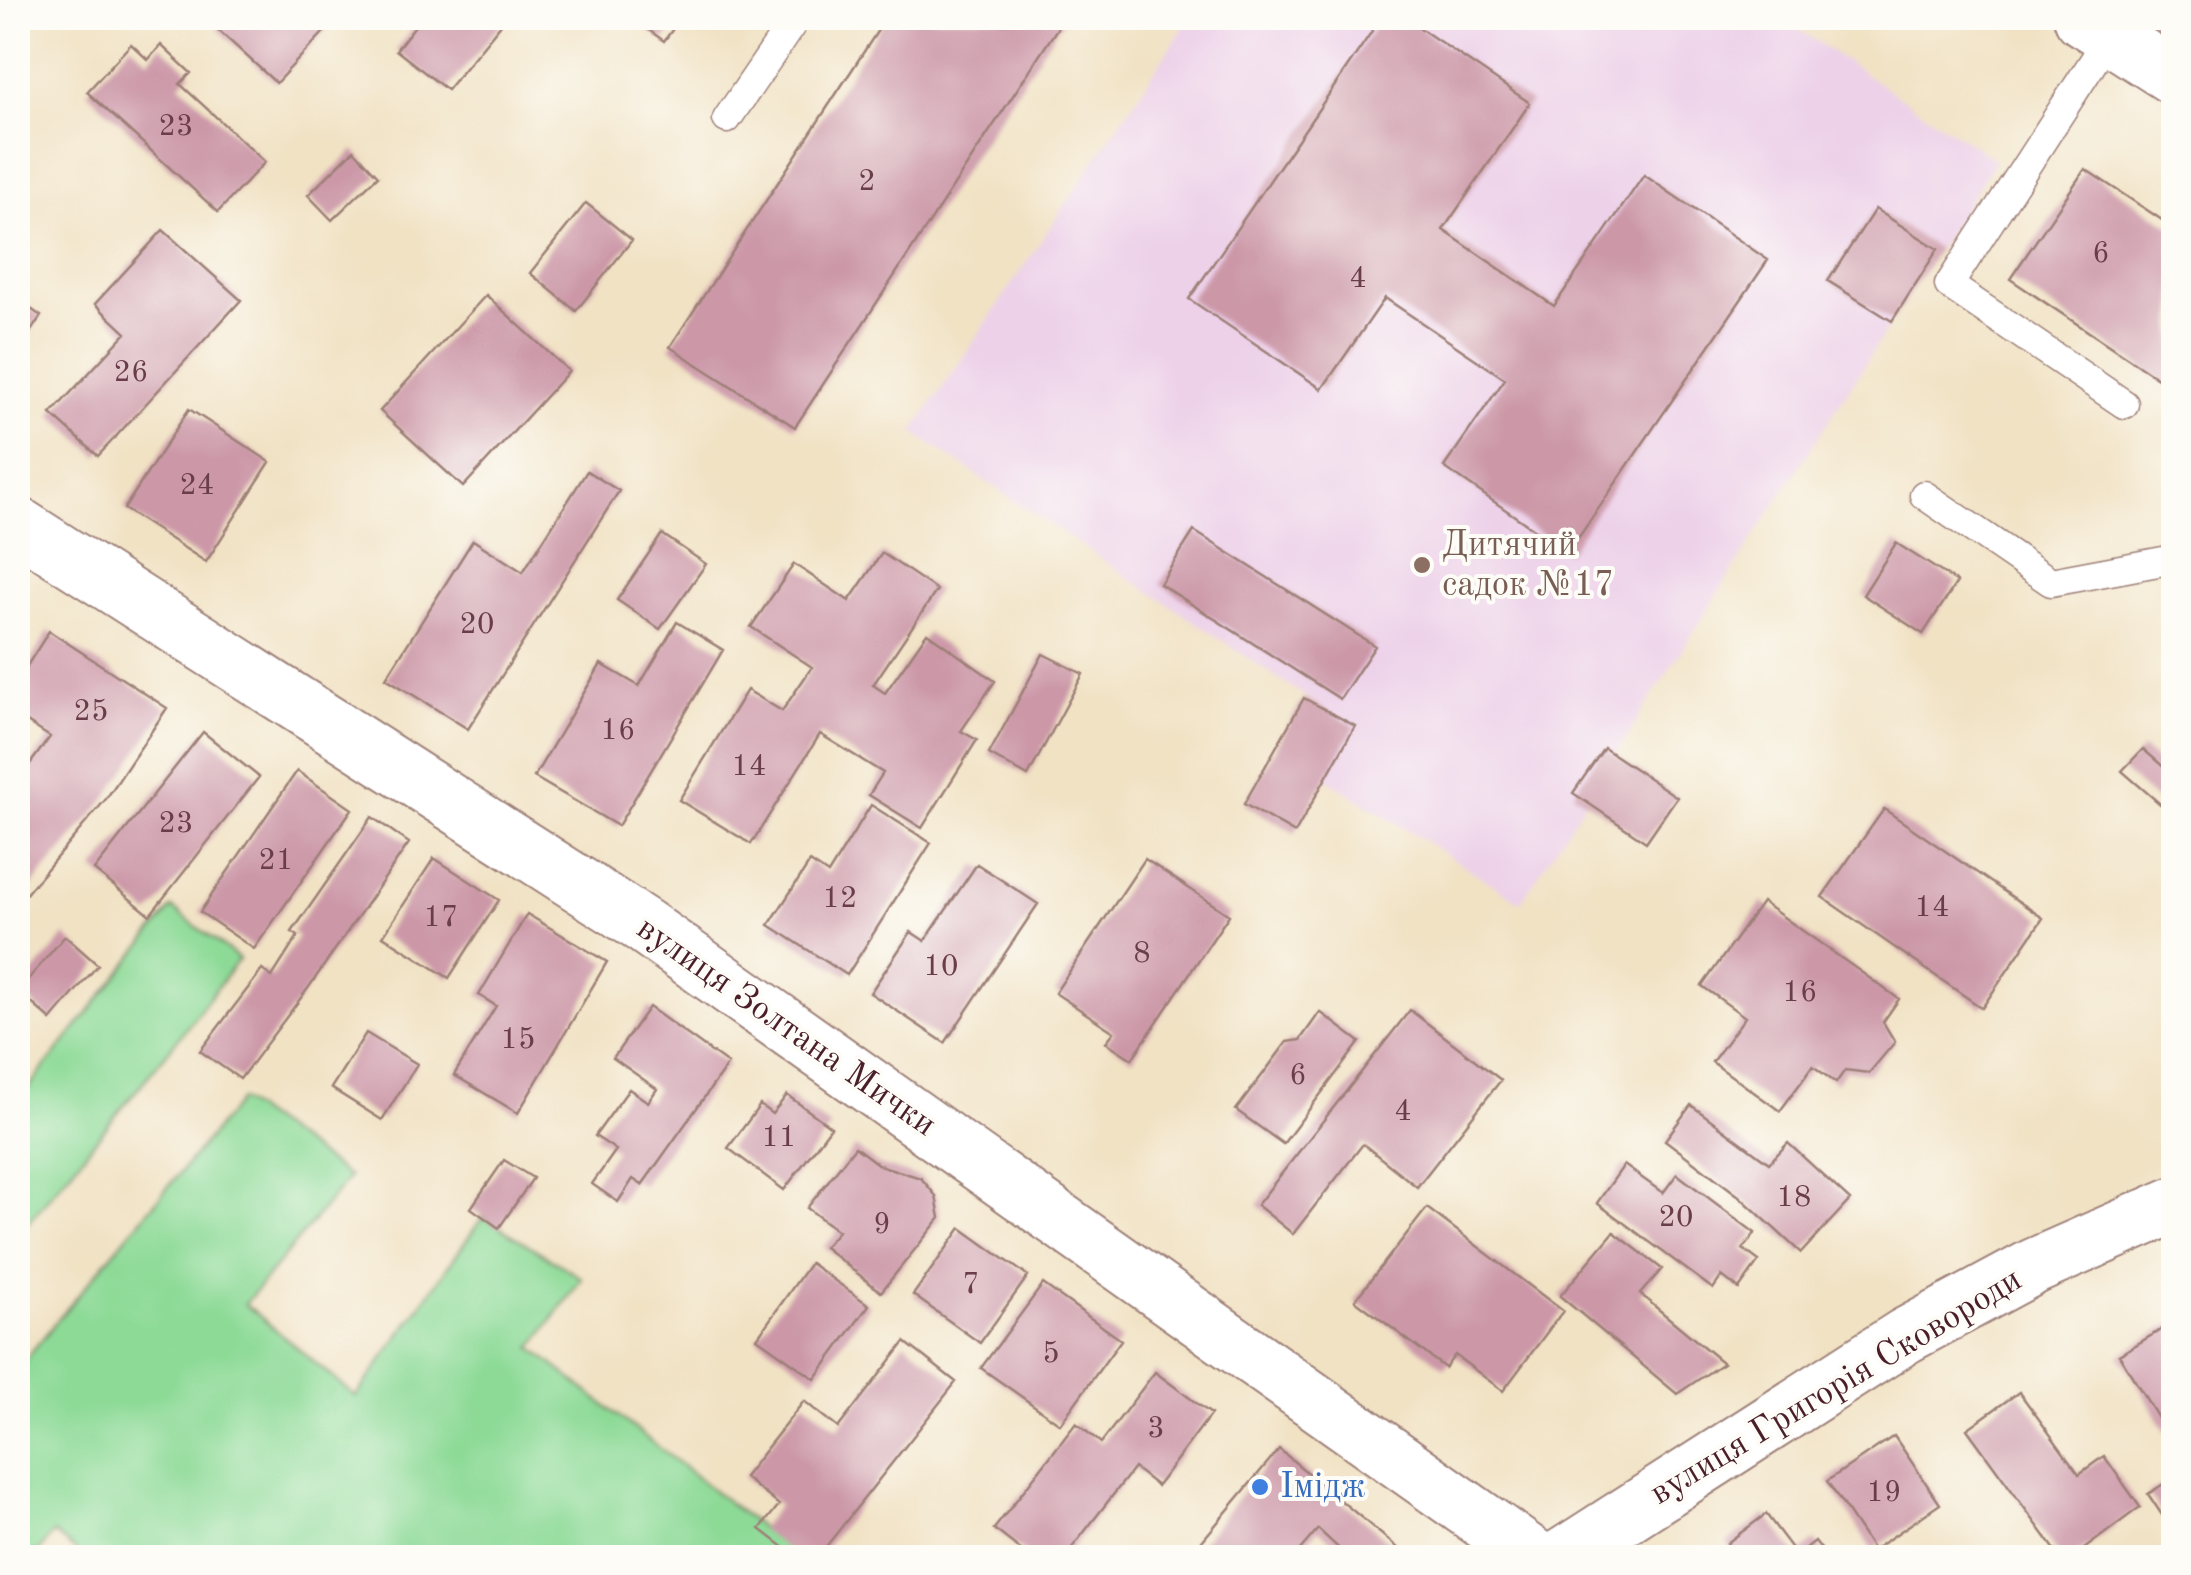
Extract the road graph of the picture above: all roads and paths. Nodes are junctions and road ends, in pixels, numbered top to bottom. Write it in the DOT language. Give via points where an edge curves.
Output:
graph roads {
  1 [pos="796,18"];
  2 [pos="2096,27"];
  3 [pos="2174,78"];
  4 [pos="727,119"];
  5 [pos="2124,404"];
  6 [pos="1924,494"];
  7 [pos="18,525"];
  8 [pos="2174,558"];
  9 [pos="2174,1205"];
  10 [pos="1536,1558"];
  11 [pos="1560,1558"];
  1 -- 4 [label="lane"];
  2 -- 3 [label="street"];
  2 -- 5 [label="lane" via="1949,285"];
  6 -- 8 [label="lane" via="2051,582"];
  7 -- 10 [label="street, вулиця Золтана Мички" via="644,926"];
  9 -- 11 [label="street, вулиця Григорія Сковороди" via="2036,1266 1905,1336"];
}
